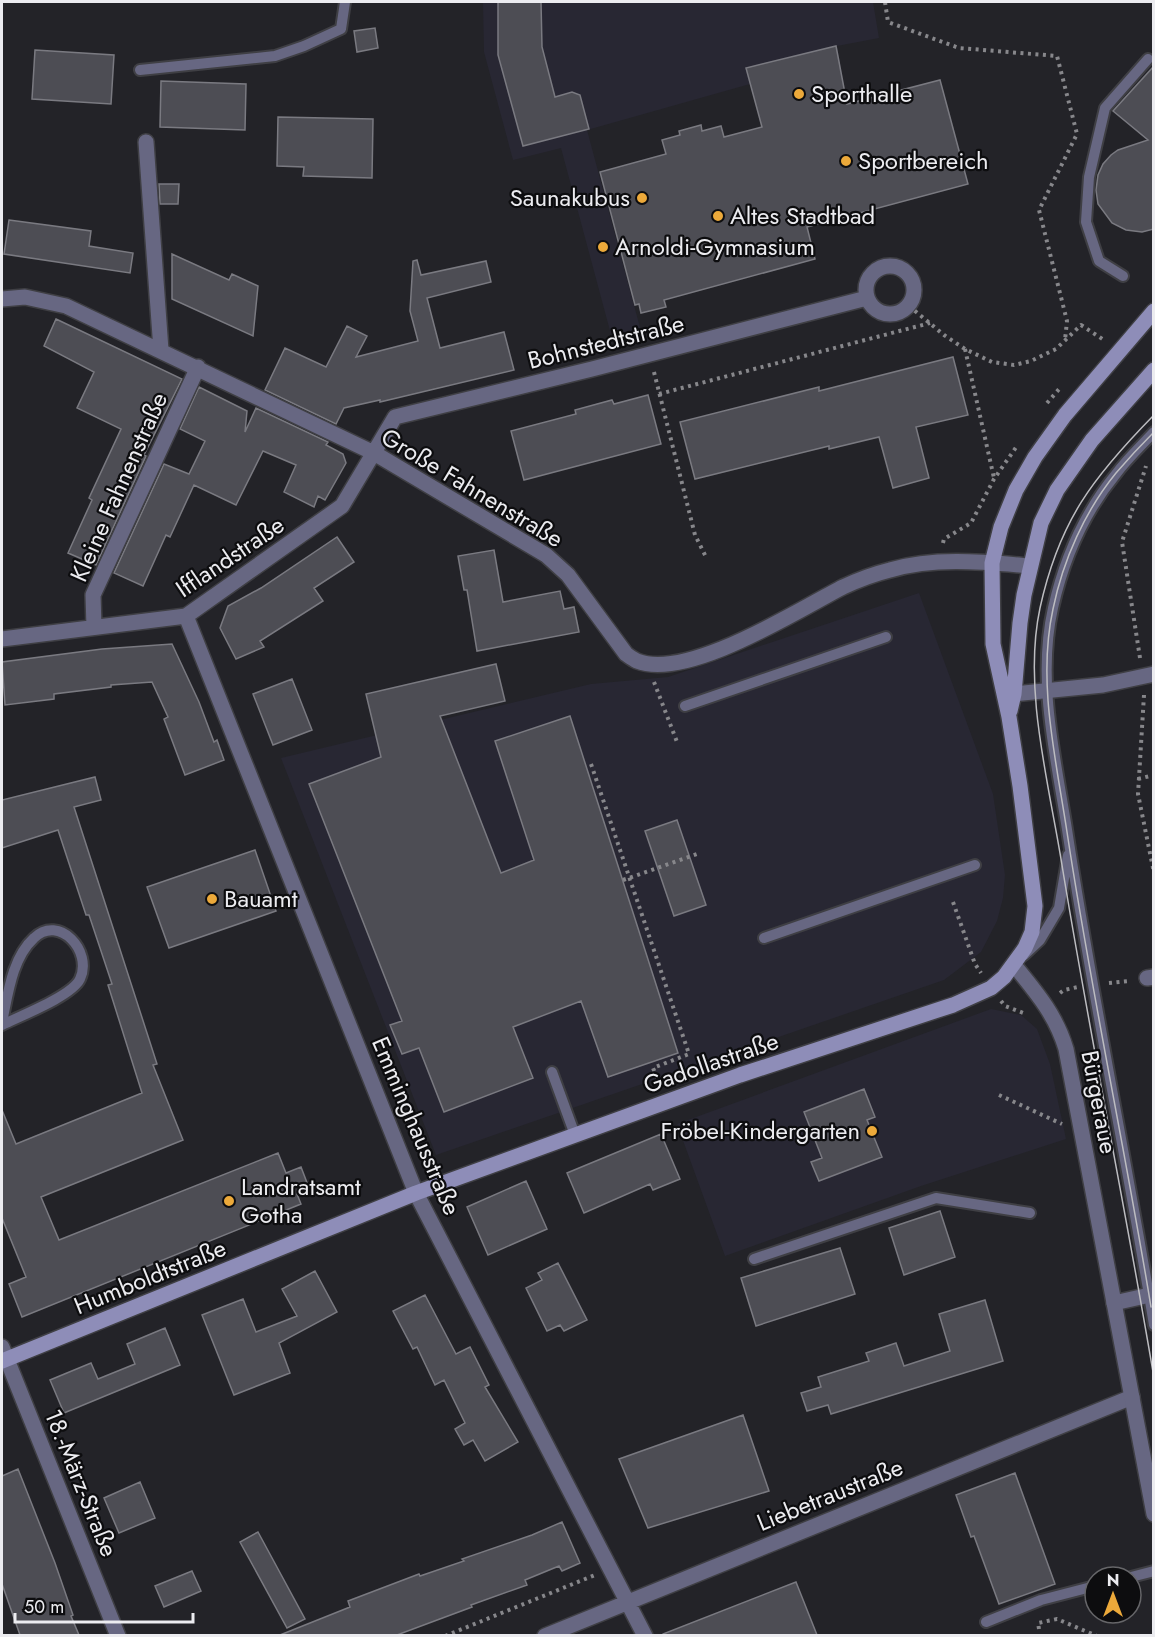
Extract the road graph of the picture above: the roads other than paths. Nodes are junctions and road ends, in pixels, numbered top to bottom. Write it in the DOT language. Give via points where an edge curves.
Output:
graph roads {
  1 [pos="345,2"];
  2 [pos="1148,59"];
  3 [pos="140,70"];
  4 [pos="146,142"];
  5 [pos="1123,276"];
  6 [pos="867,298"];
  7 [pos="2,299"];
  8 [pos="1154,311"];
  9 [pos="161,350"];
  10 [pos="198,367"];
  11 [pos="1154,370"];
  12 [pos="1154,432"];
  13 [pos="374,453"];
  14 [pos="992,563"];
  15 [pos="1030,566"];
  16 [pos="186,616"];
  17 [pos="94,627"];
  18 [pos="886,637"];
  19 [pos="2,639"];
  20 [pos="1148,675"];
  21 [pos="1047,690"];
  22 [pos="1014,694"];
  23 [pos="684,706"];
  24 [pos="1009,717"];
  25 [pos="1070,846"];
  26 [pos="975,865"];
  27 [pos="764,938"];
  28 [pos="1014,965"];
  29 [pos="2,1024"];
  30 [pos="552,1072"];
  31 [pos="575,1135"];
  32 [pos="416,1193"];
  33 [pos="1030,1213"];
  34 [pos="754,1259"];
  35 [pos="1151,1295"];
  36 [pos="1114,1303"];
  37 [pos="1154,1325"];
  38 [pos="3,1356"];
  39 [pos="1132,1397"];
  40 [pos="1154,1514"];
  41 [pos="1083,1589"];
  42 [pos="628,1601"];
  43 [pos="986,1622"];
  44 [pos="118,1635"];
  45 [pos="545,1635"];
  46 [pos="645,1635"];
  1 -- 3 [label="lane" via="341,29 294,50 275,56"];
  2 -- 5 [label="lane" via="1105,108 1089,177 1086,222 1099,261"];
  4 -- 9 [label="street"];
  6 -- 6 [label="street" via="871,274 885,266 893,265 913,279 914,295 900,313 884,314"];
  6 -- 13 [label="street, Bohnstedtstraße" via="396,417"];
  7 -- 9 [label="street, Große Fahnenstraße" via="25,297 66,306"];
  8 -- 14 [label="main road" via="1065,415 1030,465 1005,517"];
  9 -- 10 [label="street, Große Fahnenstraße"];
  10 -- 13 [label="street, Große Fahnenstraße"];
  10 -- 17 [label="street, Kleine Fahnenstraße" via="93,595"];
  11 -- 15 [label="main road" via="1092,440 1058,490 1041,523"];
  12 -- 21 [label="lane" via="1104,490 1068,556 1053,610"];
  13 -- 14 [label="street, Große Fahnenstraße" via="546,555 568,575 626,654 637,661 662,665 723,648 854,582 889,570 938,561"];
  13 -- 16 [label="street, Ifflandstraße" via="342,506"];
  14 -- 15 [label="street, Große Fahnenstraße"];
  14 -- 24 [label="main road" via="993,644"];
  15 -- 22 [label="main road"];
  16 -- 17 [label="street, Ifflandstraße"];
  16 -- 32 [label="street, Emminghausstraße"];
  17 -- 19 [label="street, Ifflandstraße"];
  18 -- 23 [label="lane"];
  20 -- 21 [label="street" via="1103,685"];
  21 -- 22 [label="street"];
  21 -- 25 [label="lane"];
  22 -- 24 [label="main road"];
  24 -- 28 [label="main road" via="1035,906 1032,932"];
  25 -- 28 [label="lane" via="1059,908 1040,940"];
  25 -- 35 [label="lane"];
  26 -- 27 [label="lane"];
  28 -- 31 [label="main road, Gadollastraße" via="991,988 953,1005 740,1075"];
  28 -- 36 [label="street, Bürgeraue" via="1046,1003 1061,1032"];
  29 -- 29 [label="lane" via="67,994 79,981 84,962 77,944 65,933 49,930 35,936 25,948 16,963"];
  30 -- 31 [label="lane"];
  31 -- 32 [label="main road, Gadollastraße"];
  32 -- 38 [label="main road, Humboldtstraße"];
  32 -- 42 [label="street, Emminghausstraße"];
  33 -- 34 [label="lane" via="936,1198"];
  35 -- 36 [label="street"];
  35 -- 37 [label="lane"];
  36 -- 39 [label="street, Bürgeraue"];
  38 -- 44 [label="street, 18.-März-Straße"];
  39 -- 40 [label="street, Bürgeraue"];
  39 -- 42 [label="street, Liebetraustraße"];
  41 -- 43 [label="lane" via="1041,1600"];
  42 -- 45 [label="street, Liebetraustraße"];
  42 -- 46 [label="street, Emminghausstraße"];
}
